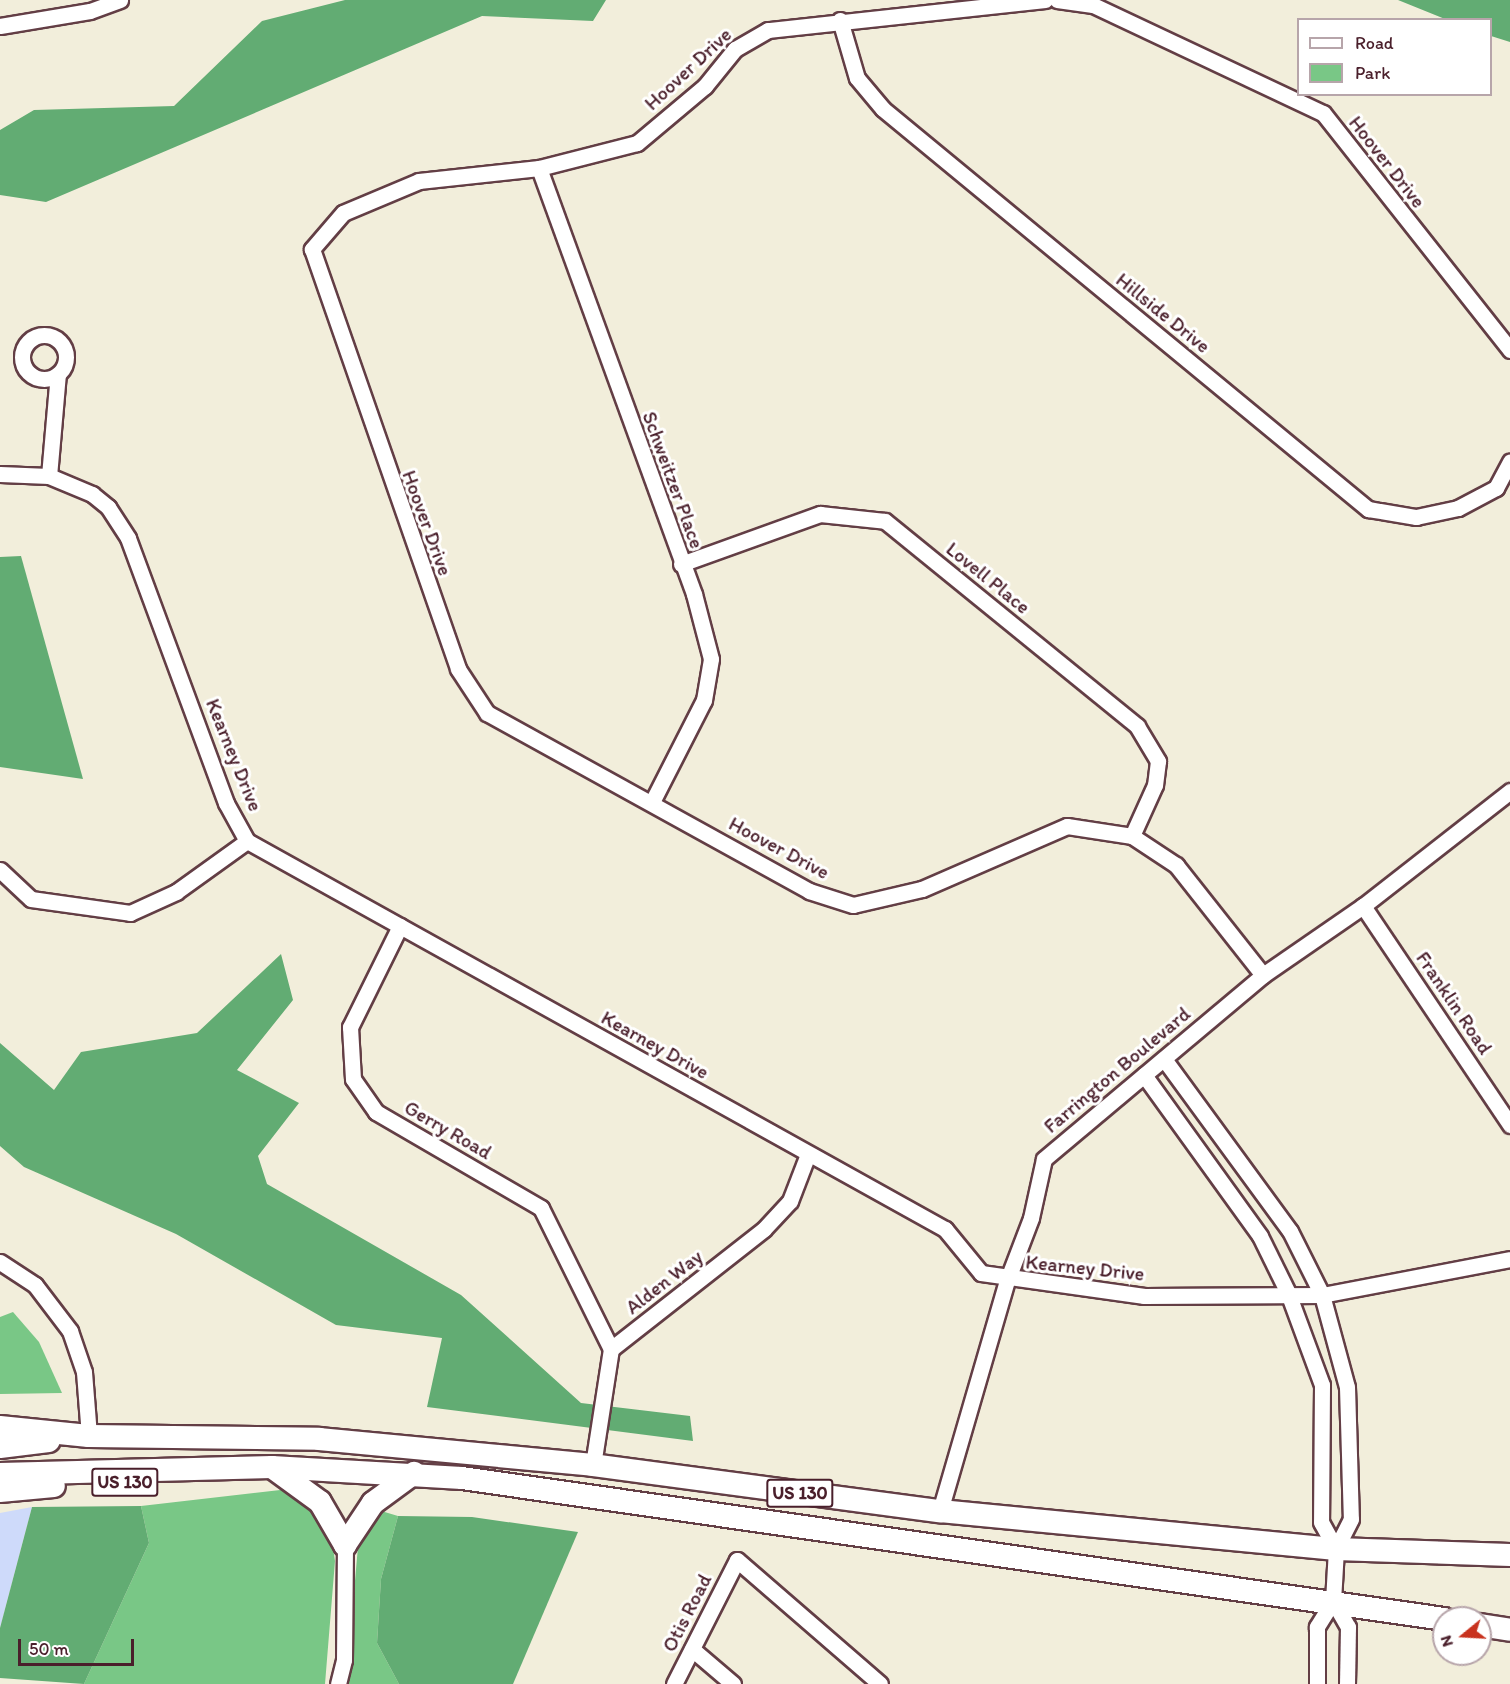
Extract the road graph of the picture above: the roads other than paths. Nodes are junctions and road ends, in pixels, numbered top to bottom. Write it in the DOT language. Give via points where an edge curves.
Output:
graph roads {
  1 [pos="120,0"];
  2 [pos="1045,0"];
  3 [pos="1057,0"];
  4 [pos="840,20"];
  5 [pos="0,26"];
  6 [pos="538,168"];
  7 [pos="1510,350"];
  8 [pos="58,374"];
  9 [pos="1510,462"];
  10 [pos="0,474"];
  11 [pos="49,476"];
  12 [pos="681,564"];
  13 [pos="1510,791"];
  14 [pos="652,802"];
  15 [pos="1132,836"];
  16 [pos="247,841"];
  17 [pos="0,870"];
  18 [pos="1363,906"];
  19 [pos="400,926"];
  20 [pos="1263,975"];
  21 [pos="1164,1059"];
  22 [pos="1144,1075"];
  23 [pos="1510,1125"];
  24 [pos="808,1154"];
  25 [pos="1510,1259"];
  26 [pos="0,1262"];
  27 [pos="1007,1281"];
  28 [pos="1288,1293"];
  29 [pos="1323,1295"];
  30 [pos="611,1349"];
  31 [pos="0,1427"];
  32 [pos="89,1436"];
  33 [pos="0,1447"];
  34 [pos="593,1465"];
  35 [pos="249,1466"];
  36 [pos="272,1467"];
  37 [pos="414,1473"];
  38 [pos="0,1474"];
  39 [pos="0,1491"];
  40 [pos="940,1511"];
  41 [pos="345,1545"];
  42 [pos="1336,1549"];
  43 [pos="1510,1555"];
  44 [pos="1333,1601"];
  45 [pos="1432,1617"];
  46 [pos="1492,1627"];
  47 [pos="1510,1629"];
  48 [pos="692,1649"];
  49 [pos="338,1684"];
  50 [pos="674,1684"];
  51 [pos="733,1684"];
  52 [pos="880,1684"];
  53 [pos="1317,1684"];
  54 [pos="1347,1684"];
  1 -- 5 [label="street" via="90,11"];
  2 -- 4 [label="street, Hoover Drive"];
  3 -- 7 [label="street, Hoover Drive" via="1093,6 1323,113"];
  4 -- 6 [label="street, Hoover Drive" via="768,30 735,49 705,86 637,143"];
  4 -- 9 [label="street, Hillside Drive" via="856,78 883,110 1368,509 1416,517 1458,508 1496,488"];
  6 -- 12 [label="street, Schweitzer Place"];
  6 -- 14 [label="street, Hoover Drive" via="419,181 344,213 312,249 458,669 487,713"];
  8 -- 11 [label="street"];
  10 -- 11 [label="street, Kearney Drive"];
  11 -- 16 [label="street, Kearney Drive" via="92,494 128,538 226,803"];
  12 -- 14 [label="street, Schweitzer Place" via="711,659 704,700"];
  12 -- 15 [label="street, Lovell Place" via="820,514 885,521 1137,726 1158,761 1155,785"];
  13 -- 18 [label="street, Farrington Boulevard"];
  14 -- 15 [label="street, Hoover Drive" via="809,891 853,905 922,889 1067,826"];
  15 -- 20 [label="street, Hoover Drive" via="1176,865"];
  16 -- 17 [label="street" via="176,892 130,913 30,898"];
  16 -- 19 [label="street, Kearney Drive"];
  18 -- 20 [label="street, Farrington Boulevard"];
  18 -- 23 [label="street, Franklin Road"];
  19 -- 24 [label="street, Kearney Drive"];
  19 -- 30 [label="street, Gerry Road" via="350,1027 353,1079 376,1112 541,1208"];
  20 -- 21 [label="street, Farrington Boulevard"];
  21 -- 22 [label="street, Farrington Boulevard"];
  21 -- 29 [label="street" via="1290,1231"];
  22 -- 27 [label="street, Farrington Boulevard" via="1044,1159 1031,1218"];
  22 -- 28 [label="street" via="1260,1236"];
  24 -- 27 [label="street, Kearney Drive" via="945,1229 981,1274"];
  24 -- 30 [label="street, Alden Way" via="790,1201 764,1229"];
  25 -- 29 [label="street, Kearney Drive"];
  26 -- 32 [label="street" via="35,1285 70,1331 84,1372"];
  27 -- 28 [label="street, Kearney Drive" via="1144,1296"];
  27 -- 40 [label="street, Farrington Boulevard"];
  28 -- 29 [label="street, Kearney Drive"];
  28 -- 42 [label="street" via="1322,1385 1321,1522"];
  29 -- 42 [label="street" via="1347,1387 1351,1519"];
  30 -- 34 [label="street"];
  31 -- 32 [label="highway, US 130"];
  32 -- 33 [label="highway"];
  32 -- 34 [label="highway, US 130" via="319,1439"];
  34 -- 40 [label="highway, US 130"];
  35 -- 36 [label="highway, US 130"];
  35 -- 38 [label="highway"];
  35 -- 39 [label="highway, US 130" via="174,1479"];
  36 -- 37 [label="highway, US 130"];
  36 -- 41 [label="highway" via="320,1502"];
  37 -- 41 [label="highway" via="372,1503"];
  37 -- 44 [label="highway, US 130"];
  40 -- 42 [label="highway, US 130"];
  41 -- 49 [label="street" via="344,1660"];
  42 -- 43 [label="highway, US 130"];
  42 -- 44 [label="street"];
  44 -- 45 [label="highway, US 130"];
  44 -- 53 [label="street" via="1317,1627"];
  44 -- 54 [label="street" via="1348,1627"];
  46 -- 47 [label="highway"];
  48 -- 50 [label="street, Otis Road"];
  48 -- 51 [label="street"];
  48 -- 52 [label="street, Otis Road" via="737,1560"];
}
